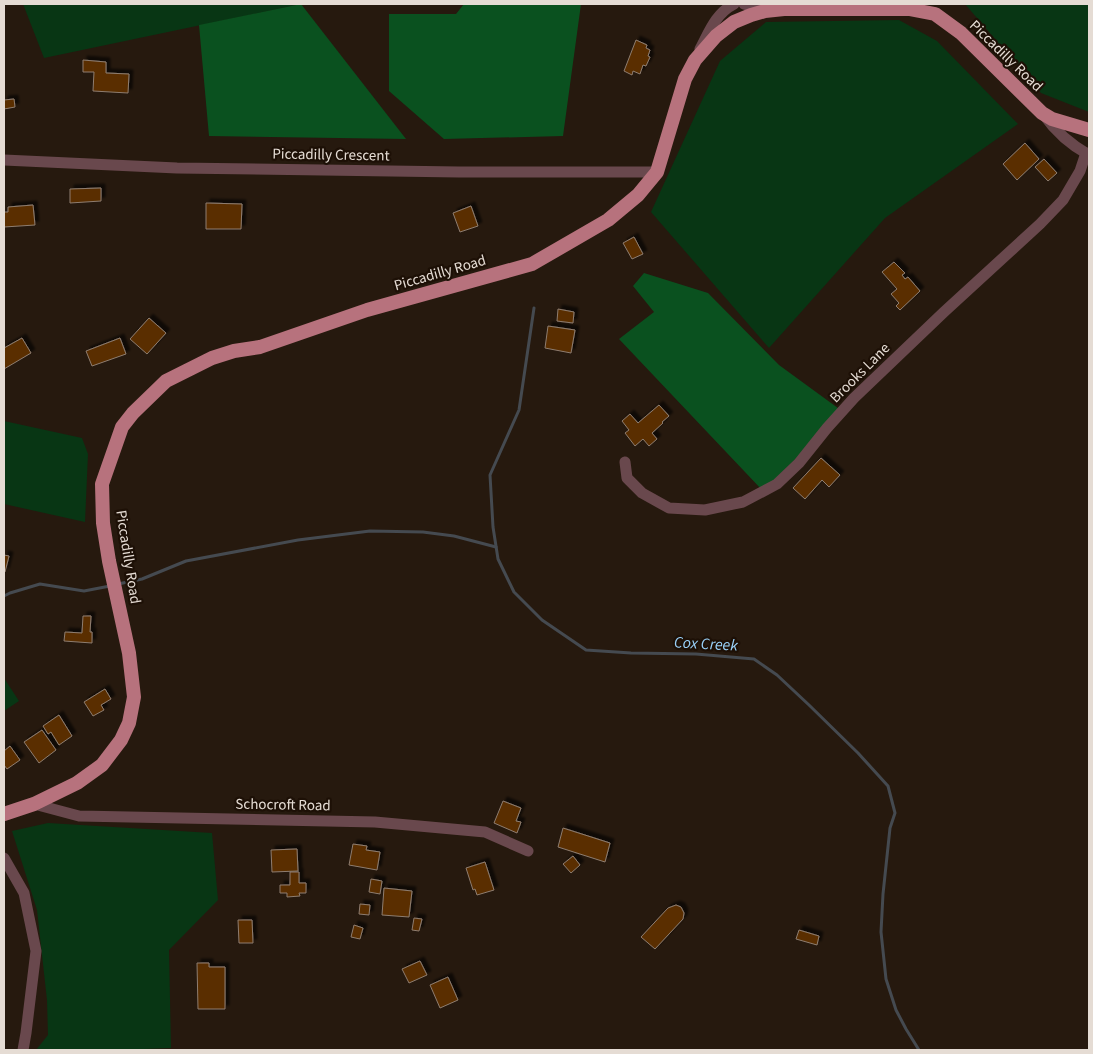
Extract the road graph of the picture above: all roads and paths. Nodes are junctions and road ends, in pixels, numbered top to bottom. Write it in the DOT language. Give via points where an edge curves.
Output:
graph roads {
  1 [pos="734,4"];
  2 [pos="744,4"];
  3 [pos="934,9"];
  4 [pos="765,11"];
  5 [pos="695,60"];
  6 [pos="1042,113"];
  7 [pos="1089,130"];
  8 [pos="1088,154"];
  9 [pos="4,160"];
  10 [pos="657,172"];
  11 [pos="625,462"];
  12 [pos="34,804"];
  13 [pos="4,814"];
  14 [pos="528,851"];
  15 [pos="4,858"];
  16 [pos="24,1050"];
  1 -- 5 [label="street" via="723,11 711,27"];
  2 -- 4 [label="street"];
  3 -- 4 [label="main road, Piccadilly Road"];
  3 -- 6 [label="main road, Piccadilly Road"];
  4 -- 5 [label="main road, Piccadilly Road" via="734,22 716,36"];
  5 -- 10 [label="main road, Piccadilly Road" via="685,79"];
  6 -- 7 [label="main road, Piccadilly Road"];
  6 -- 8 [label="street" via="1069,143"];
  8 -- 11 [label="street, Brooks Lane" via="1063,200 854,398 777,484 743,502 705,510 669,508 642,493 627,478"];
  9 -- 10 [label="street, Piccadilly Crescent" via="177,168"];
  10 -- 12 [label="main road, Piccadilly Road" via="608,220 532,264 367,310 260,347 212,358 166,380 133,412 122,428 102,484 103,523 129,653 134,697 129,723 102,765 77,783"];
  12 -- 13 [label="main road, Piccadilly Road"];
  12 -- 14 [label="street, Schocroft Road" via="79,816 375,822 476,831"];
  15 -- 16 [label="street" via="24,893 36,951"];
}
